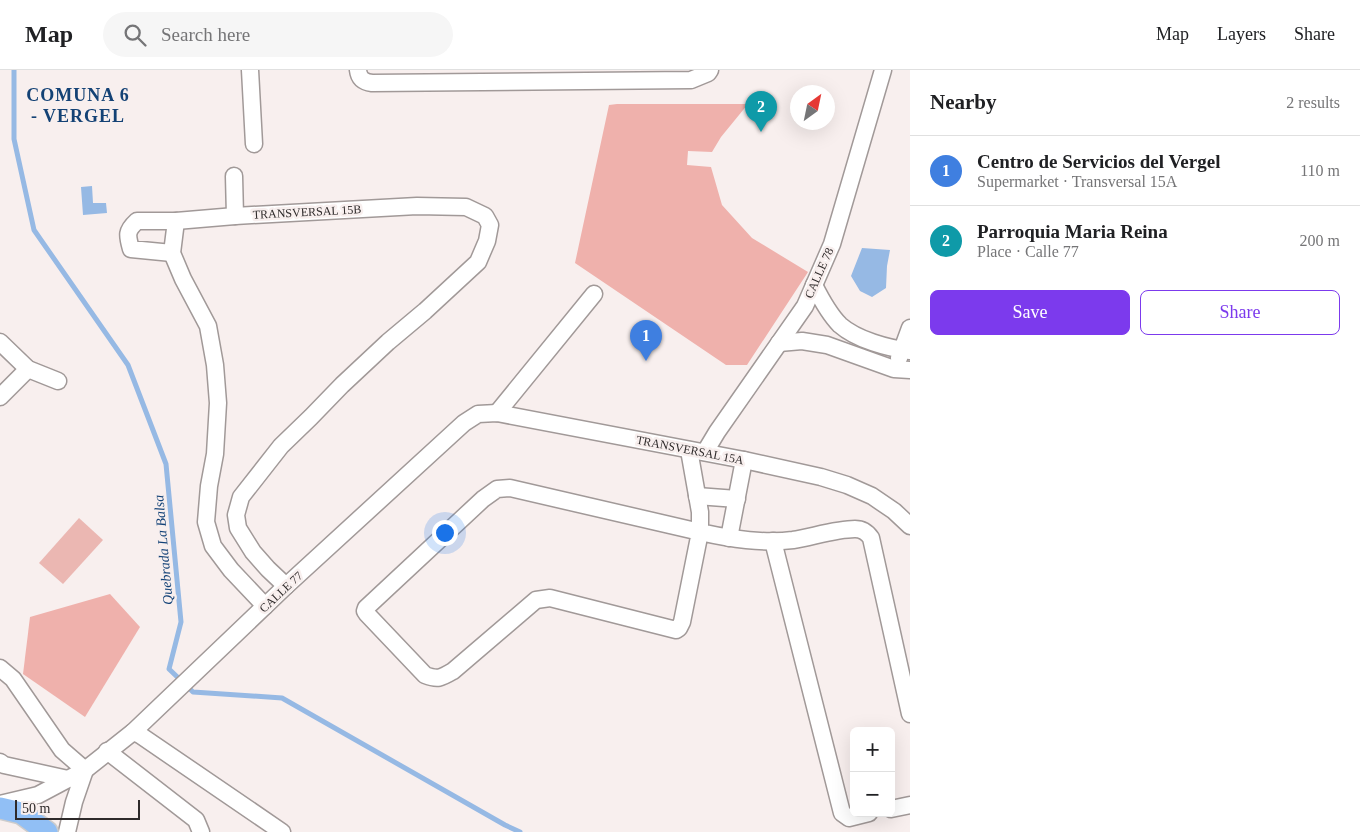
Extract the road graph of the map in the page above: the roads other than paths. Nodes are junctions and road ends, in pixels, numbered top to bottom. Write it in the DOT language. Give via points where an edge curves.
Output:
graph roads {
  1 [pos="250,70"];
  2 [pos="358,70"];
  3 [pos="883,70"];
  4 [pos="709,72"];
  5 [pos="254,144"];
  6 [pos="234,176"];
  7 [pos="235,216"];
  8 [pos="176,221"];
  9 [pos="172,253"];
  10 [pos="814,285"];
  11 [pos="594,294"];
  12 [pos="910,328"];
  13 [pos="852,332"];
  14 [pos="0,342"];
  15 [pos="779,343"];
  16 [pos="842,350"];
  17 [pos="906,350"];
  18 [pos="28,369"];
  19 [pos="902,370"];
  20 [pos="58,381"];
  21 [pos="0,397"];
  22 [pos="497,413"];
  23 [pos="478,414"];
  24 [pos="689,450"];
  25 [pos="705,452"];
  26 [pos="744,460"];
  27 [pos="697,496"];
  28 [pos="737,498"];
  29 [pos="910,526"];
  30 [pos="700,532"];
  31 [pos="729,538"];
  32 [pos="773,541"];
  33 [pos="286,586"];
  34 [pos="265,606"];
  35 [pos="0,668"];
  36 [pos="910,714"];
  37 [pos="133,732"];
  38 [pos="107,751"];
  39 [pos="0,762"];
  40 [pos="85,770"];
  41 [pos="68,779"];
  42 [pos="0,804"];
  43 [pos="910,805"];
  44 [pos="0,808"];
  45 [pos="895,808"];
  46 [pos="853,817"];
  47 [pos="47,832"];
  48 [pos="67,832"];
  49 [pos="201,832"];
  50 [pos="282,832"];
  1 -- 5 [label="street"];
  2 -- 4 [label="street" via="362,80 372,83 691,80"];
  3 -- 10 [label="street, CALLE 78" via="832,244"];
  6 -- 7 [label="street"];
  7 -- 8 [label="street, TRANSVERSAL 15B"];
  7 -- 33 [label="street, TRANSVERSAL 15B" via="418,206 466,207 485,216 490,225 478,262 342,385 281,446 241,497 236,515 238,528 253,552"];
  8 -- 9 [label="street"];
  8 -- 9 [label="street, TRANSVERSAL 15B" via="137,221 130,228 128,237 131,249"];
  9 -- 34 [label="street" via="208,326 215,365 218,403 206,522 213,546"];
  10 -- 13 [label="street" via="840,325"];
  10 -- 15 [label="street, CALLE 78" via="805,306"];
  11 -- 22 [label="street"];
  12 -- 17 [label="street"];
  13 -- 16 [label="street"];
  13 -- 17 [label="street" via="863,339"];
  14 -- 18 [label="street"];
  15 -- 16 [label="street" via="802,341"];
  15 -- 25 [label="street, CALLE 78"];
  16 -- 19 [label="street"];
  17 -- 19 [label="street"];
  18 -- 20 [label="street"];
  18 -- 21 [label="street"];
  22 -- 23 [label="street, TRANSVERSAL 15A"];
  22 -- 24 [label="street, TRANSVERSAL 15A"];
  23 -- 33 [label="street, CALLE 77" via="464,423"];
  24 -- 25 [label="street, TRANSVERSAL 15A"];
  24 -- 27 [label="street"];
  25 -- 26 [label="street, TRANSVERSAL 15A"];
  26 -- 28 [label="street"];
  26 -- 29 [label="street, TRANSVERSAL 15A" via="847,485 872,496"];
  27 -- 28 [label="street"];
  27 -- 30 [label="street"];
  28 -- 31 [label="street"];
  30 -- 30 [label="street" via="682,622 676,630 550,598 536,600 452,670 441,678 433,678 425,675 365,611 497,489 510,488"];
  30 -- 31 [label="street"];
  31 -- 32 [label="street"];
  32 -- 36 [label="street" via="857,528 871,538"];
  32 -- 46 [label="street" via="842,813"];
  33 -- 34 [label="street, CALLE 77"];
  34 -- 37 [label="street, CALLE 77"];
  35 -- 40 [label="street" via="13,679 62,750"];
  37 -- 38 [label="street, CALLE 77"];
  37 -- 50 [label="street"];
  38 -- 40 [label="street, CALLE 77"];
  38 -- 49 [label="street" via="196,820"];
  39 -- 41 [label="street"];
  40 -- 41 [label="street, CALLE 77"];
  40 -- 48 [label="street"];
  41 -- 42 [label="street, CALLE 77" via="38,794"];
  43 -- 45 [label="street"];
  44 -- 47 [label="main road" via="21,814"];
}
